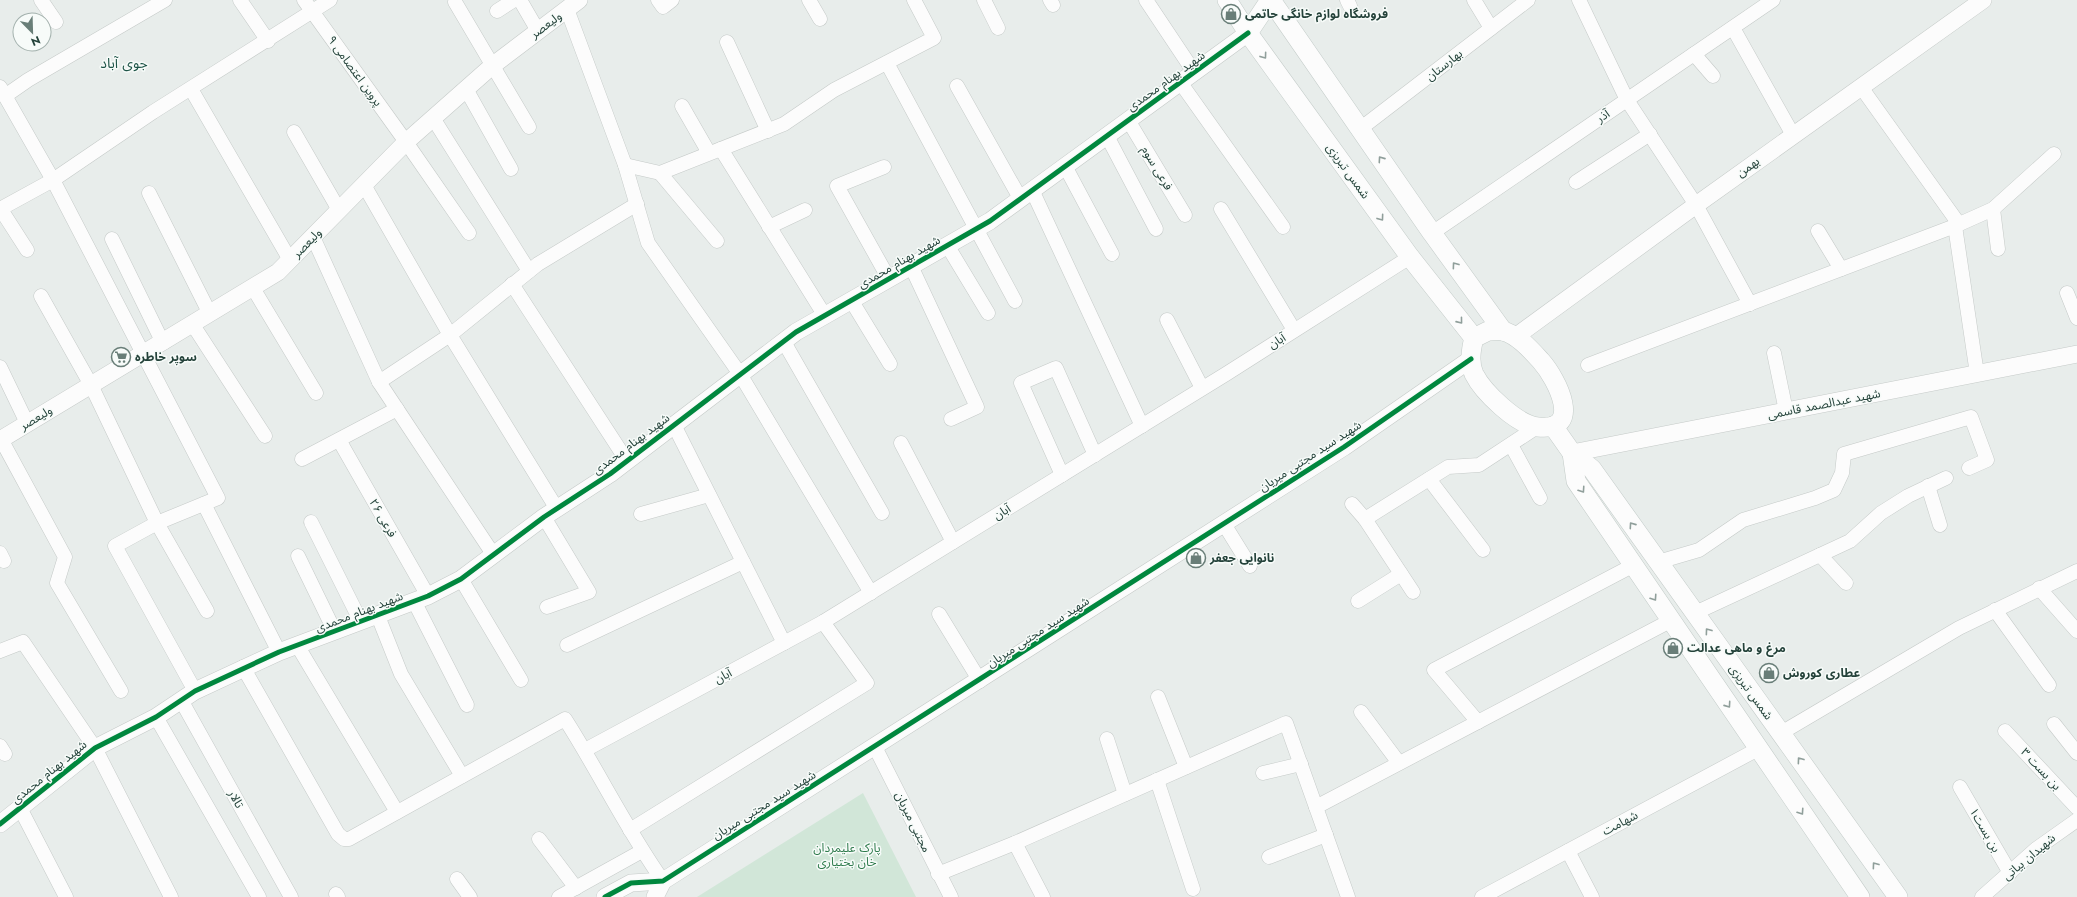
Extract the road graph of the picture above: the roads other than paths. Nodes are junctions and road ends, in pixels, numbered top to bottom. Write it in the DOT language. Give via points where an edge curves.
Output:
graph roads {
  1 [pos="41,0"];
  2 [pos="165,0"];
  3 [pos="240,0"];
  4 [pos="330,0"];
  5 [pos="514,0"];
  6 [pos="520,0"];
  7 [pos="658,0"];
  8 [pos="672,0"];
  9 [pos="808,0"];
  10 [pos="914,0"];
  11 [pos="984,0"];
  12 [pos="1146,0"];
  13 [pos="1227,0"];
  14 [pos="1271,0"];
  15 [pos="1474,0"];
  16 [pos="1528,0"];
  17 [pos="1578,0"];
  18 [pos="1983,0"];
  19 [pos="455,2"];
  20 [pos="1767,2"];
  21 [pos="573,5"];
  22 [pos="307,6"];
  23 [pos="498,11"];
  24 [pos="820,19"];
  25 [pos="56,22"];
  26 [pos="998,28"];
  27 [pos="1491,28"];
  28 [pos="1733,28"];
  29 [pos="538,31"];
  30 [pos="1248,33"];
  31 [pos="268,41"];
  32 [pos="727,42"];
  33 [pos="1694,54"];
  34 [pos="887,63"];
  35 [pos="492,66"];
  36 [pos="1194,72"];
  37 [pos="1712,76"];
  38 [pos="1180,82"];
  39 [pos="957,86"];
  40 [pos="1861,87"];
  41 [pos="191,89"];
  42 [pos="466,89"];
  43 [pos="3,91"];
  44 [pos="1626,100"];
  45 [pos="682,106"];
  46 [pos="432,118"];
  47 [pos="1128,120"];
  48 [pos="529,127"];
  49 [pos="1360,129"];
  50 [pos="768,131"];
  51 [pos="294,132"];
  52 [pos="1650,134"];
  53 [pos="1794,135"];
  54 [pos="1106,136"];
  55 [pos="406,142"];
  56 [pos="715,151"];
  57 [pos="2054,154"];
  58 [pos="625,165"];
  59 [pos="1065,166"];
  60 [pos="884,167"];
  61 [pos="511,169"];
  62 [pos="660,173"];
  63 [pos="53,180"];
  64 [pos="1576,182"];
  65 [pos="364,185"];
  66 [pos="149,193"];
  67 [pos="1026,194"];
  68 [pos="637,204"];
  69 [pos="1696,204"];
  70 [pos="0,209"];
  71 [pos="1221,209"];
  72 [pos="1994,209"];
  73 [pos="339,210"];
  74 [pos="805,210"];
  75 [pos="1185,215"];
  76 [pos="1957,225"];
  77 [pos="770,227"];
  78 [pos="1283,227"];
  79 [pos="975,229"];
  80 [pos="1156,229"];
  81 [pos="1818,231"];
  82 [pos="469,233"];
  83 [pos="1432,233"];
  84 [pos="313,237"];
  85 [pos="112,239"];
  86 [pos="717,241"];
  87 [pos="947,245"];
  88 [pos="1998,249"];
  89 [pos="27,250"];
  90 [pos="1112,254"];
  91 [pos="1410,257"];
  92 [pos="290,260"];
  93 [pos="911,266"];
  94 [pos="1842,269"];
  95 [pos="529,271"];
  96 [pos="889,279"];
  97 [pos="512,284"];
  98 [pos="253,288"];
  99 [pos="2067,293"];
  100 [pos="41,296"];
  101 [pos="851,300"];
  102 [pos="1015,301"];
  103 [pos="1750,304"];
  104 [pos="988,313"];
  105 [pos="210,314"];
  106 [pos="825,316"];
  107 [pos="2077,318"];
  108 [pos="1167,320"];
  109 [pos="193,325"];
  110 [pos="1294,330"];
  111 [pos="1509,334"];
  112 [pos="450,335"];
  113 [pos="1474,338"];
  114 [pos="784,342"];
  115 [pos="163,343"];
  116 [pos="1774,353"];
  117 [pos="2077,354"];
  118 [pos="143,355"];
  119 [pos="1471,359"];
  120 [pos="890,364"];
  121 [pos="1588,365"];
  122 [pos="0,367"];
  123 [pos="740,374"];
  124 [pos="1977,374"];
  125 [pos="379,382"];
  126 [pos="91,385"];
  127 [pos="1202,388"];
  128 [pos="316,393"];
  129 [pos="397,409"];
  130 [pos="1786,411"];
  131 [pos="951,419"];
  132 [pos="27,423"];
  133 [pos="674,425"];
  134 [pos="1142,426"];
  135 [pos="1545,427"];
  136 [pos="265,436"];
  137 [pos="0,440"];
  138 [pos="339,440"];
  139 [pos="901,443"];
  140 [pos="1511,445"];
  141 [pos="1572,453"];
  142 [pos="1095,455"];
  143 [pos="302,459"];
  144 [pos="627,461"];
  145 [pos="1969,468"];
  146 [pos="1062,475"];
  147 [pos="1946,478"];
  148 [pos="1429,479"];
  149 [pos="1928,486"];
  150 [pos="709,496"];
  151 [pos="1540,498"];
  152 [pos="204,504"];
  153 [pos="1352,504"];
  154 [pos="551,513"];
  155 [pos="882,513"];
  156 [pos="641,514"];
  157 [pos="1365,519"];
  158 [pos="310,522"];
  159 [pos="157,524"];
  160 [pos="1224,524"];
  161 [pos="1940,524"];
  162 [pos="953,542"];
  163 [pos="1483,550"];
  164 [pos="494,554"];
  165 [pos="1820,554"];
  166 [pos="298,556"];
  167 [pos="743,562"];
  168 [pos="1658,562"];
  169 [pos="1250,566"];
  170 [pos="1632,566"];
  171 [pos="2077,571"];
  172 [pos="1401,574"];
  173 [pos="461,579"];
  174 [pos="1846,583"];
  175 [pos="2039,588"];
  176 [pos="1413,592"];
  177 [pos="871,593"];
  178 [pos="421,599"];
  179 [pos="1358,601"];
  180 [pos="548,607"];
  181 [pos="1995,610"];
  182 [pos="207,611"];
  183 [pos="1695,613"];
  184 [pos="939,614"];
  185 [pos="378,616"];
  186 [pos="1670,621"];
  187 [pos="361,622"];
  188 [pos="823,622"];
  189 [pos="2077,631"];
  190 [pos="335,632"];
  191 [pos="784,643"];
  192 [pos="297,645"];
  193 [pos="567,645"];
  194 [pos="0,651"];
  195 [pos="279,652"];
  196 [pos="243,667"];
  197 [pos="521,680"];
  198 [pos="980,681"];
  199 [pos="2049,685"];
  200 [pos="121,691"];
  201 [pos="195,691"];
  202 [pos="1158,697"];
  203 [pos="181,700"];
  204 [pos="467,705"];
  205 [pos="1360,712"];
  206 [pos="156,717"];
  207 [pos="1478,722"];
  208 [pos="2054,724"];
  209 [pos="2004,730"];
  210 [pos="1781,733"];
  211 [pos="1107,738"];
  212 [pos="875,747"];
  213 [pos="95,748"];
  214 [pos="1758,749"];
  215 [pos="585,750"];
  216 [pos="2077,753"];
  217 [pos="1399,763"];
  218 [pos="1301,764"];
  219 [pos="1186,767"];
  220 [pos="1263,773"];
  221 [pos="462,776"];
  222 [pos="1157,780"];
  223 [pos="1960,787"];
  224 [pos="1125,794"];
  225 [pos="1316,807"];
  226 [pos="20,808"];
  227 [pos="2077,808"];
  228 [pos="397,812"];
  229 [pos="2077,820"];
  230 [pos="0,824"];
  231 [pos="630,830"];
  232 [pos="1326,835"];
  233 [pos="539,839"];
  234 [pos="1015,842"];
  235 [pos="642,851"];
  236 [pos="1568,851"];
  237 [pos="1269,857"];
  238 [pos="2010,873"];
  239 [pos="938,874"];
  240 [pos="457,879"];
  241 [pos="663,881"];
  242 [pos="576,888"];
  243 [pos="1193,889"];
  244 [pos="66,897"];
  245 [pos="171,897"];
  246 [pos="259,897"];
  247 [pos="291,897"];
  248 [pos="470,897"];
  249 [pos="559,897"];
  250 [pos="605,897"];
  251 [pos="655,897"];
  252 [pos="951,897"];
  253 [pos="1043,897"];
  254 [pos="1348,897"];
  255 [pos="1482,897"];
  256 [pos="1592,897"];
  257 [pos="1860,897"];
  258 [pos="1898,897"];
  259 [pos="1982,897"];
  1 -- 25 [label="street"];
  2 -- 43 [label="street" via="28,80"];
  3 -- 31 [label="street"];
  4 -- 22 [label="street"];
  5 -- 23 [label="street"];
  6 -- 29 [label="street"];
  7 -- 8 [label="street" via="663,6"];
  9 -- 24 [label="street"];
  10 -- 34 [label="street" via="934,38"];
  11 -- 26 [label="street"];
  12 -- 36 [label="street"];
  13 -- 30 [label="main road, شمس تبریزی"];
  14 -- 30 [label="main road"];
  14 -- 49 [label="main road"];
  15 -- 27 [label="street"];
  16 -- 27 [label="street, بهارستان"];
  17 -- 44 [label="street"];
  18 -- 40 [label="street, بهمن"];
  19 -- 35 [label="street"];
  20 -- 28 [label="street, آذر"];
  21 -- 29 [label="street, ولیعصر"];
  21 -- 58 [label="street"];
  22 -- 31 [label="street"];
  22 -- 55 [label="street, پروین اعتصامی ۹"];
  27 -- 49 [label="street, بهارستان"];
  28 -- 33 [label="street, آذر"];
  28 -- 53 [label="street"];
  29 -- 35 [label="street, ولیعصر"];
  30 -- 36 [label="street, شهید بهنام محمدی"];
  30 -- 91 [label="main road, شمس تبریزی, one-way"];
  31 -- 41 [label="street"];
  32 -- 50 [label="street"];
  33 -- 37 [label="street"];
  33 -- 44 [label="street, آذر"];
  34 -- 50 [label="street" via="834,90 784,124"];
  34 -- 79 [label="street"];
  35 -- 42 [label="street, ولیعصر"];
  35 -- 48 [label="street"];
  36 -- 38 [label="street, شهید بهنام محمدی"];
  38 -- 47 [label="street, شهید بهنام محمدی"];
  38 -- 78 [label="street"];
  39 -- 67 [label="street"];
  40 -- 53 [label="street, بهمن"];
  40 -- 76 [label="street"];
  41 -- 63 [label="street"];
  41 -- 92 [label="street"];
  42 -- 46 [label="street, ولیعصر"];
  42 -- 61 [label="street"];
  43 -- 63 [label="street"];
  44 -- 52 [label="street"];
  44 -- 83 [label="street, آذر"];
  45 -- 56 [label="street"];
  46 -- 55 [label="street, ولیعصر"];
  46 -- 95 [label="street"];
  47 -- 54 [label="street, شهید بهنام محمدی"];
  47 -- 75 [label="street, فرعی سوم"];
  83 -- 49 [label="main road, one-way"];
  50 -- 56 [label="street"];
  51 -- 73 [label="street"];
  52 -- 64 [label="street"];
  52 -- 69 [label="street"];
  53 -- 69 [label="street, بهمن"];
  54 -- 59 [label="street, شهید بهنام محمدی"];
  54 -- 80 [label="street"];
  55 -- 65 [label="street, ولیعصر"];
  55 -- 82 [label="street, پروین اعتصامی ۹"];
  56 -- 62 [label="street"];
  56 -- 77 [label="street"];
  57 -- 72 [label="street"];
  58 -- 62 [label="street"];
  58 -- 68 [label="street"];
  59 -- 67 [label="street, شهید بهنام محمدی"];
  59 -- 90 [label="street"];
  60 -- 96 [label="street" via="836,186"];
  62 -- 86 [label="street"];
  63 -- 70 [label="street"];
  63 -- 118 [label="street"];
  65 -- 73 [label="street, ولیعصر"];
  65 -- 112 [label="street"];
  66 -- 105 [label="street"];
  67 -- 79 [label="street, شهید بهنام محمدی"];
  67 -- 134 [label="street"];
  68 -- 95 [label="street"];
  68 -- 123 [label="street" via="648,243"];
  69 -- 103 [label="street"];
  69 -- 111 [label="street, بهمن"];
  70 -- 89 [label="street"];
  71 -- 110 [label="street"];
  72 -- 76 [label="street"];
  72 -- 88 [label="street"];
  73 -- 84 [label="street, ولیعصر"];
  74 -- 77 [label="street"];
  76 -- 94 [label="street"];
  76 -- 124 [label="street"];
  77 -- 106 [label="street"];
  79 -- 87 [label="street, شهید بهنام محمدی"];
  79 -- 102 [label="street"];
  81 -- 94 [label="street"];
  111 -- 83 [label="main road, one-way"];
  84 -- 92 [label="street, ولیعصر"];
  84 -- 125 [label="street"];
  85 -- 115 [label="street"];
  87 -- 93 [label="street, شهید بهنام محمدی"];
  87 -- 104 [label="street"];
  91 -- 110 [label="street, آبان"];
  91 -- 113 [label="main road, شمس تبریزی, one-way"];
  92 -- 98 [label="street, ولیعصر" via="278,272"];
  93 -- 96 [label="street, شهید بهنام محمدی"];
  93 -- 131 [label="street" via="977,407"];
  94 -- 103 [label="street"];
  95 -- 97 [label="street"];
  96 -- 101 [label="street, شهید بهنام محمدی"];
  97 -- 112 [label="street"];
  97 -- 144 [label="street"];
  98 -- 105 [label="street, ولیعصر"];
  98 -- 128 [label="street"];
  99 -- 107 [label="street"];
  100 -- 126 [label="street"];
  101 -- 106 [label="street, شهید بهنام محمدی"];
  101 -- 120 [label="street"];
  103 -- 121 [label="street"];
  105 -- 109 [label="street, ولیعصر"];
  106 -- 114 [label="street, شهید بهنام محمدی"];
  108 -- 127 [label="street"];
  109 -- 115 [label="street, ولیعصر"];
  109 -- 136 [label="street"];
  110 -- 127 [label="street, آبان"];
  111 -- 113 [label="main road" via="1488,331"];
  111 -- 135 [label="main road" via="1530,349 1544,364 1563,400 1564,413 1561,420"];
  112 -- 125 [label="street"];
  112 -- 154 [label="street"];
  113 -- 119 [label="main road"];
  114 -- 123 [label="street, شهید بهنام محمدی"];
  114 -- 155 [label="street"];
  115 -- 118 [label="street, ولیعصر"];
  116 -- 130 [label="street"];
  117 -- 124 [label="street, شهید عبدالصمد قاسمی"];
  118 -- 126 [label="street, ولیعصر"];
  118 -- 152 [label="street" via="218,498"];
  119 -- 135 [label="main road" via="1474,372 1491,395 1526,425"];
  119 -- 160 [label="street, شهید سید مجتبی میریان" via="1344,447"];
  122 -- 132 [label="street"];
  123 -- 133 [label="street, شهید بهنام محمدی"];
  123 -- 177 [label="street"];
  124 -- 130 [label="street, شهید عبدالصمد قاسمی"];
  125 -- 129 [label="street"];
  126 -- 132 [label="street, ولیعصر"];
  126 -- 159 [label="street"];
  127 -- 134 [label="street, آبان"];
  129 -- 138 [label="street"];
  129 -- 164 [label="street"];
  130 -- 141 [label="street, شهید عبدالصمد قاسمی"];
  132 -- 137 [label="street, ولیعصر"];
  133 -- 144 [label="street, شهید بهنام محمدی"];
  133 -- 150 [label="street"];
  134 -- 142 [label="street, آبان"];
  135 -- 140 [label="street"];
  135 -- 141 [label="main road, شمس تبریزی"];
  137 -- 200 [label="street" via="65,557 57,582"];
  138 -- 143 [label="street"];
  138 -- 178 [label="street, فرعی ۲۶"];
  139 -- 162 [label="street"];
  140 -- 148 [label="street" via="1479,465 1448,467"];
  140 -- 151 [label="street"];
  168 -- 141 [label="main road, شمس تبریزی, one-way" via="1592,469"];
  141 -- 170 [label="main road, شمس تبریزی, one-way" via="1576,481"];
  142 -- 146 [label="street, آبان"];
  142 -- 146 [label="street" via="1056,368 1021,383"];
  144 -- 154 [label="street, شهید بهنام محمدی"];
  145 -- 168 [label="street" via="1987,460 1971,417 1844,454 1842,473 1834,490 1743,520 1699,550"];
  146 -- 162 [label="street, آبان"];
  147 -- 149 [label="street"];
  148 -- 157 [label="street"];
  148 -- 163 [label="street"];
  149 -- 161 [label="street"];
  149 -- 165 [label="street" via="1881,513 1850,541"];
  150 -- 156 [label="street"];
  150 -- 167 [label="street"];
  152 -- 159 [label="street"];
  152 -- 195 [label="street"];
  153 -- 157 [label="street"];
  154 -- 164 [label="street, شهید بهنام محمدی"];
  154 -- 180 [label="street" via="590,592"];
  157 -- 172 [label="street"];
  158 -- 187 [label="street"];
  159 -- 182 [label="street"];
  159 -- 201 [label="street" via="115,546"];
  160 -- 169 [label="street"];
  160 -- 198 [label="street, شهید سید مجتبی میریان"];
  162 -- 177 [label="street, آبان"];
  164 -- 173 [label="street, شهید بهنام محمدی"];
  165 -- 174 [label="street"];
  165 -- 183 [label="street"];
  166 -- 190 [label="street"];
  167 -- 191 [label="street"];
  167 -- 193 [label="street"];
  168 -- 183 [label="main road, شمس تبریزی"];
  170 -- 186 [label="main road, شمس تبریزی, one-way"];
  170 -- 207 [label="street" via="1434,670"];
  171 -- 175 [label="street"];
  172 -- 176 [label="street"];
  172 -- 179 [label="street"];
  173 -- 178 [label="street, شهید بهنام محمدی"];
  173 -- 197 [label="street"];
  175 -- 181 [label="street"];
  175 -- 189 [label="street"];
  177 -- 188 [label="street, آبان"];
  178 -- 185 [label="street, شهید بهنام محمدی"];
  178 -- 204 [label="street, فرعی ۲۶"];
  181 -- 199 [label="street"];
  181 -- 210 [label="street" via="1959,628"];
  210 -- 183 [label="main road, شمس تبریزی, one-way"];
  184 -- 198 [label="street"];
  185 -- 187 [label="street, شهید بهنام محمدی"];
  185 -- 221 [label="street" via="401,674"];
  186 -- 207 [label="street"];
  186 -- 214 [label="main road, شمس تبریزی, one-way"];
  187 -- 190 [label="street, شهید بهنام محمدی"];
  188 -- 191 [label="street, آبان"];
  188 -- 231 [label="street" via="867,683"];
  190 -- 192 [label="street, شهید بهنام محمدی"];
  191 -- 215 [label="street, آبان"];
  192 -- 195 [label="street, شهید بهنام محمدی"];
  192 -- 228 [label="street"];
  194 -- 213 [label="street" via="23,642"];
  195 -- 196 [label="street, شهید بهنام محمدی"];
  196 -- 201 [label="street, شهید بهنام محمدی"];
  196 -- 228 [label="street" via="338,834 344,839 349,839"];
  198 -- 212 [label="street, شهید سید مجتبی میریان"];
  201 -- 203 [label="street, شهید بهنام محمدی"];
  202 -- 219 [label="street"];
  203 -- 206 [label="street, شهید بهنام محمدی"];
  203 -- 247 [label="street, تالار"];
  205 -- 217 [label="street"];
  206 -- 213 [label="street, شهید بهنام محمدی"];
  206 -- 246 [label="street"];
  207 -- 217 [label="street"];
  208 -- 216 [label="street"];
  209 -- 227 [label="street, بن بست ۳"];
  210 -- 214 [label="main road"];
  258 -- 210 [label="main road, شمس تبریزی, one-way"];
  211 -- 224 [label="street"];
  212 -- 239 [label="street, مجتبی میریان"];
  212 -- 241 [label="street, شهید سید مجتبی میریان"];
  213 -- 226 [label="street, شهید بهنام محمدی"];
  213 -- 245 [label="street"];
  214 -- 236 [label="street, شهامت"];
  214 -- 257 [label="main road, شمس تبریزی, one-way"];
  215 -- 221 [label="street" via="565,719"];
  215 -- 231 [label="street"];
  217 -- 225 [label="street"];
  218 -- 219 [label="street" via="1286,723"];
  218 -- 220 [label="street"];
  218 -- 225 [label="street"];
  219 -- 222 [label="street"];
  221 -- 228 [label="street"];
  222 -- 224 [label="street"];
  222 -- 243 [label="street"];
  223 -- 238 [label="street, بن بست۱"];
  224 -- 234 [label="street"];
  225 -- 232 [label="street"];
  226 -- 230 [label="street, شهید بهنام محمدی"];
  226 -- 244 [label="street"];
  229 -- 238 [label="street, شهیدان بیاتی" via="2036,849"];
  231 -- 235 [label="street"];
  232 -- 237 [label="street"];
  232 -- 254 [label="street"];
  233 -- 242 [label="street"];
  234 -- 239 [label="street"];
  234 -- 253 [label="street"];
  235 -- 241 [label="street"];
  235 -- 242 [label="street"];
  236 -- 255 [label="street, شهامت"];
  236 -- 256 [label="street"];
  238 -- 259 [label="street, شهیدان بیاتی"];
  239 -- 252 [label="street, مجتبی میریان"];
  240 -- 248 [label="street"];
  241 -- 250 [label="street, شهید سید مجتبی میریان" via="631,883"];
  241 -- 251 [label="street"];
  242 -- 249 [label="street"];
}
